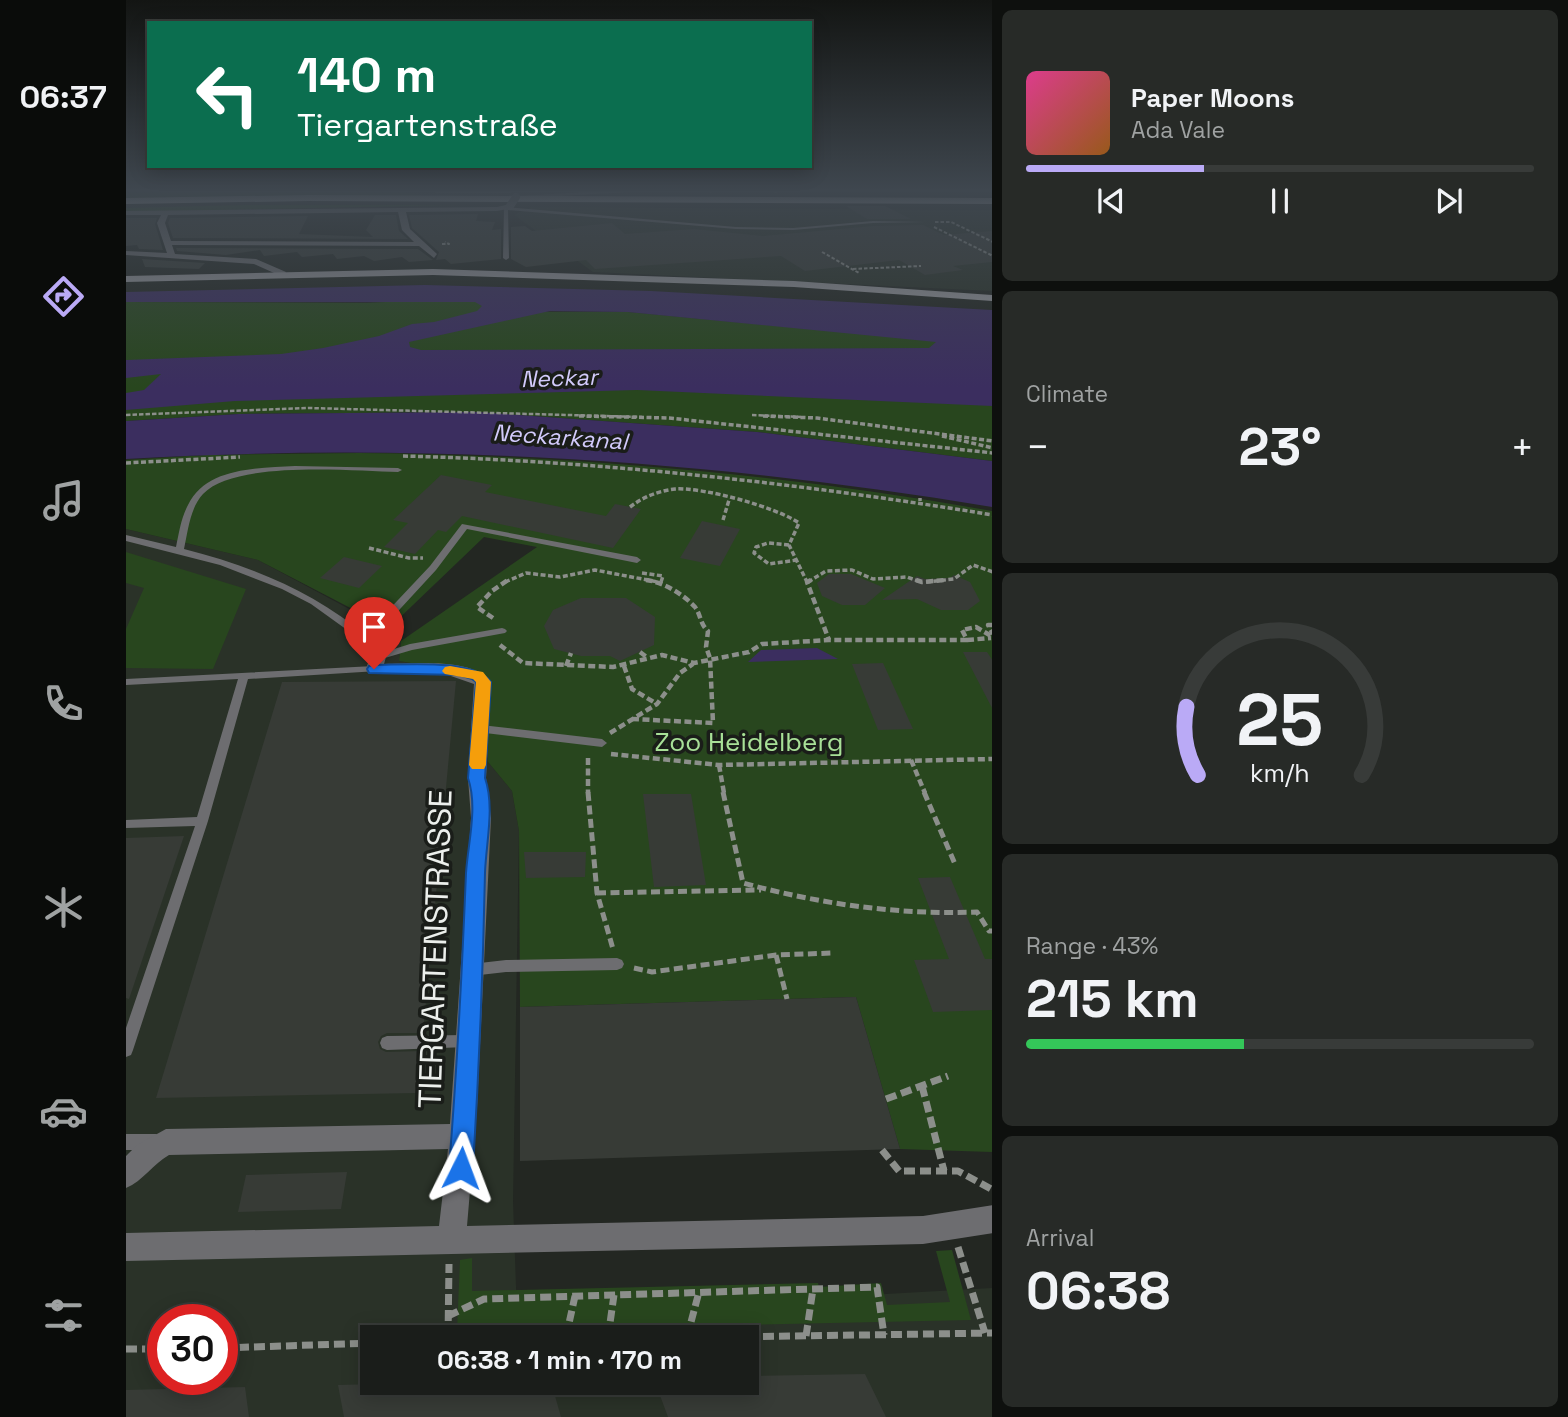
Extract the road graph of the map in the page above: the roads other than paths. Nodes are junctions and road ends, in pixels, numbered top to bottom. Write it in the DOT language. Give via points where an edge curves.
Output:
graph roads {
  1 [pos="173,256"];
  2 [pos="283,274"];
  3 [pos="126,279"];
  4 [pos="992,298"];
  5 [pos="398,470"];
  6 [pos="126,538"];
  7 [pos="180,550"];
  8 [pos="637,560"];
  9 [pos="502,631"];
  10 [pos="368,642"];
  11 [pos="376,663"];
  12 [pos="243,677"];
  13 [pos="126,682"];
  14 [pos="481,729"];
  15 [pos="599,747"];
  16 [pos="202,821"];
  17 [pos="126,824"];
  18 [pos="617,964"];
  19 [pos="471,970"];
  20 [pos="470,1041"];
  21 [pos="387,1043"];
  22 [pos="126,1050"];
  23 [pos="462,1136"];
  24 [pos="126,1142"];
  25 [pos="166,1142"];
  26 [pos="126,1175"];
  27 [pos="992,1219"];
  28 [pos="451,1239"];
  29 [pos="126,1247"];
  1 -- 2 [label="street" via="256,262"];
  2 -- 3 [label="street"];
  2 -- 4 [label="street" via="421,271 635,278"];
  5 -- 7 [label="lane" via="260,469 218,479 203,488 192,503"];
  6 -- 7 [label="lane"];
  7 -- 10 [label="lane" via="282,586 340,617"];
  8 -- 10 [label="lane" via="465,526"];
  9 -- 11 [label="lane" via="410,648"];
  10 -- 11 [label="street"];
  11 -- 12 [label="lane"];
  11 -- 14 [label="street, TIERGARTENSTRASSE" via="478,675 483,682"];
  12 -- 13 [label="lane"];
  12 -- 16 [label="lane"];
  14 -- 15 [label="lane"];
  14 -- 19 [label="street, TIERGARTENSTRASSE" via="477,778 482,793"];
  16 -- 17 [label="lane"];
  16 -- 22 [label="lane"];
  18 -- 19 [label="lane"];
  19 -- 20 [label="street, TIERGARTENSTRASSE"];
  20 -- 21 [label="lane"];
  20 -- 23 [label="street, TIERGARTENSTRASSE"];
  23 -- 25 [label="street"];
  23 -- 28 [label="street, TIERGARTENSTRASSE"];
  24 -- 25 [label="lane"];
  25 -- 26 [label="street"];
  27 -- 28 [label="street" via="952,1227 771,1234"];
  28 -- 29 [label="street"];
}
